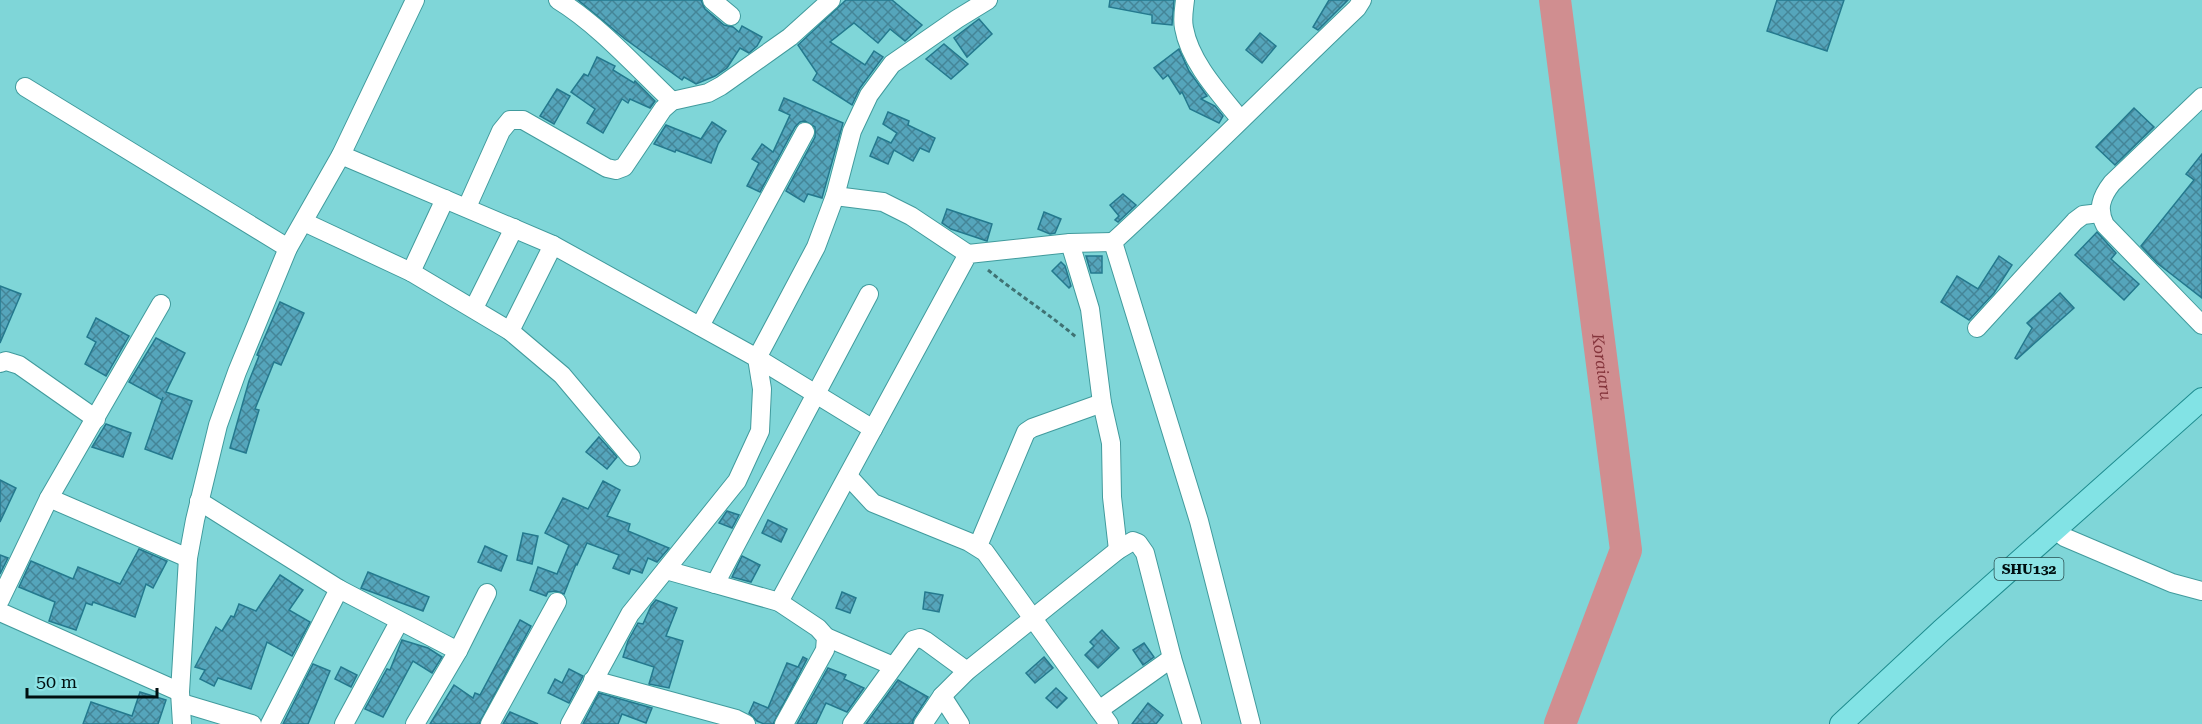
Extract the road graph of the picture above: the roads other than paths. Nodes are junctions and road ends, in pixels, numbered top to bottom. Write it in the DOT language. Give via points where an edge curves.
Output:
graph roads {
  1 [pos="415,0"];
  2 [pos="558,0"];
  3 [pos="712,0"];
  4 [pos="831,0"];
  5 [pos="988,0"];
  6 [pos="1185,0"];
  7 [pos="1362,0"];
  8 [pos="731,16"];
  9 [pos="25,87"];
  10 [pos="2202,97"];
  11 [pos="672,101"];
  12 [pos="1240,119"];
  13 [pos="805,132"];
  14 [pos="341,155"];
  15 [pos="835,196"];
  16 [pos="445,199"];
  17 [pos="467,207"];
  18 [pos="2100,213"];
  19 [pos="304,222"];
  20 [pos="514,228"];
  21 [pos="1113,242"];
  22 [pos="1070,243"];
  23 [pos="553,245"];
  24 [pos="288,248"];
  25 [pos="968,254"];
  26 [pos="411,272"];
  27 [pos="869,294"];
  28 [pos="161,304"];
  29 [pos="474,308"];
  30 [pos="2202,325"];
  31 [pos="700,326"];
  32 [pos="1977,328"];
  33 [pos="510,331"];
  34 [pos="757,358"];
  35 [pos="0,363"];
  36 [pos="816,394"];
  37 [pos="2202,399"];
  38 [pos="1102,403"];
  39 [pos="2202,414"];
  40 [pos="96,419"];
  41 [pos="873,429"];
  42 [pos="631,457"];
  43 [pos="848,476"];
  44 [pos="49,498"];
  45 [pos="200,501"];
  46 [pos="2064,537"];
  47 [pos="978,546"];
  48 [pos="1118,550"];
  49 [pos="188,558"];
  50 [pos="666,570"];
  51 [pos="715,584"];
  52 [pos="339,589"];
  53 [pos="2202,591"];
  54 [pos="487,593"];
  55 [pos="0,600"];
  56 [pos="557,602"];
  57 [pos="779,602"];
  58 [pos="0,612"];
  59 [pos="1033,617"];
  60 [pos="399,622"];
  61 [pos="826,638"];
  62 [pos="458,651"];
  63 [pos="1173,658"];
  64 [pos="893,666"];
  65 [pos="967,671"];
  66 [pos="593,680"];
  67 [pos="942,696"];
  68 [pos="181,698"];
  69 [pos="1104,717"];
  70 [pos="182,724"];
  71 [pos="252,724"];
  72 [pos="270,724"];
  73 [pos="344,724"];
  74 [pos="415,724"];
  75 [pos="490,724"];
  76 [pos="570,724"];
  77 [pos="746,724"];
  78 [pos="784,724"];
  79 [pos="852,724"];
  80 [pos="923,724"];
  81 [pos="960,724"];
  82 [pos="1192,724"];
  83 [pos="1251,724"];
  84 [pos="1841,724"];
  85 [pos="1855,724"];
  1 -- 14 [label="street"];
  2 -- 11 [label="street"];
  3 -- 8 [label="street"];
  4 -- 11 [label="street" via="790,37 721,86"];
  5 -- 15 [label="street" via="892,64 869,95 852,131"];
  6 -- 12 [label="street" via="1184,27 1192,51"];
  7 -- 12 [label="street"];
  9 -- 24 [label="street"];
  10 -- 18 [label="street" via="2112,183 2102,199"];
  11 -- 17 [label="street" via="629,161 616,170 523,120 510,120 501,131"];
  12 -- 21 [label="street"];
  13 -- 31 [label="street"];
  14 -- 16 [label="street"];
  14 -- 19 [label="street"];
  15 -- 25 [label="street" via="883,202"];
  15 -- 34 [label="street" via="816,247"];
  16 -- 17 [label="street"];
  16 -- 26 [label="street"];
  17 -- 20 [label="street"];
  18 -- 30 [label="street" via="2105,225"];
  18 -- 32 [label="street" via="2083,215 2075,221"];
  19 -- 24 [label="street"];
  19 -- 26 [label="street"];
  20 -- 23 [label="street"];
  20 -- 29 [label="street"];
  21 -- 22 [label="street"];
  21 -- 83 [label="street" via="1199,521"];
  22 -- 25 [label="street"];
  22 -- 38 [label="street" via="1090,309"];
  23 -- 31 [label="street"];
  23 -- 33 [label="street"];
  24 -- 45 [label="street" via="218,425"];
  25 -- 41 [label="street"];
  26 -- 29 [label="street"];
  27 -- 36 [label="street"];
  28 -- 40 [label="street"];
  29 -- 33 [label="street"];
  31 -- 34 [label="street"];
  33 -- 42 [label="street" via="562,375"];
  34 -- 36 [label="street"];
  34 -- 50 [label="street" via="762,388 760,431 737,481"];
  35 -- 40 [label="street" via="19,365"];
  36 -- 41 [label="street"];
  36 -- 51 [label="street"];
  37 -- 84 [label="main road"];
  38 -- 47 [label="street" via="1026,432"];
  38 -- 48 [label="street" via="1111,443"];
  39 -- 46 [label="main road, SHU132"];
  40 -- 44 [label="street"];
  41 -- 43 [label="street"];
  43 -- 47 [label="street" via="873,503"];
  43 -- 57 [label="street"];
  44 -- 49 [label="street"];
  44 -- 55 [label="street"];
  45 -- 49 [label="street"];
  45 -- 52 [label="street"];
  46 -- 53 [label="street" via="2172,583"];
  46 -- 85 [label="main road, SHU132"];
  47 -- 59 [label="street"];
  48 -- 59 [label="street"];
  48 -- 63 [label="street" via="1133,541 1145,553"];
  49 -- 68 [label="street"];
  50 -- 51 [label="street"];
  50 -- 66 [label="street" via="630,614"];
  51 -- 57 [label="street"];
  52 -- 60 [label="street"];
  52 -- 72 [label="street"];
  54 -- 62 [label="street"];
  56 -- 75 [label="street"];
  57 -- 61 [label="street" via="818,628"];
  58 -- 68 [label="street"];
  59 -- 65 [label="street"];
  59 -- 69 [label="street"];
  60 -- 62 [label="street"];
  60 -- 73 [label="street"];
  61 -- 64 [label="street"];
  61 -- 78 [label="street" via="825,650"];
  62 -- 74 [label="street"];
  63 -- 69 [label="street"];
  63 -- 82 [label="street"];
  64 -- 65 [label="street" via="910,642 920,638"];
  64 -- 79 [label="street"];
  65 -- 67 [label="street"];
  66 -- 76 [label="street"];
  66 -- 77 [label="street"];
  67 -- 80 [label="street"];
  67 -- 81 [label="street"];
  68 -- 70 [label="street"];
  68 -- 71 [label="street"];
}
